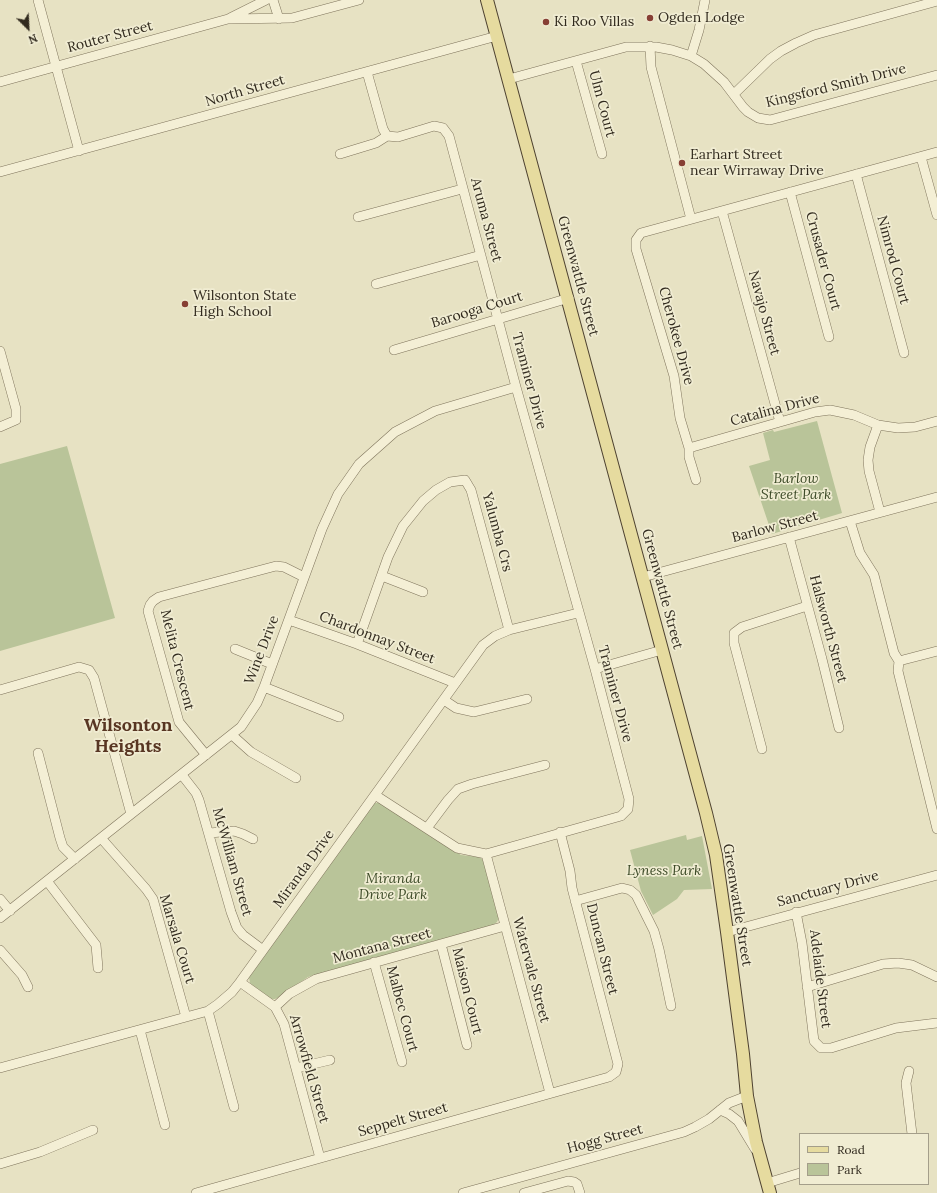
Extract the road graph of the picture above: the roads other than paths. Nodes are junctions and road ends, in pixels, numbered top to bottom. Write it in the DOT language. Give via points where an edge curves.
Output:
graph roads {
  1 [pos="38,0"];
  2 [pos="266,0"];
  3 [pos="273,0"];
  4 [pos="359,0"];
  5 [pos="487,0"];
  6 [pos="705,0"];
  7 [pos="937,1"];
  8 [pos="344,2"];
  9 [pos="228,19"];
  10 [pos="279,19"];
  11 [pos="497,36"];
  12 [pos="650,46"];
  13 [pos="690,56"];
  14 [pos="576,60"];
  15 [pos="56,66"];
  16 [pos="367,72"];
  17 [pos="937,74"];
  18 [pos="509,78"];
  19 [pos="0,82"];
  20 [pos="734,94"];
  21 [pos="387,136"];
  22 [pos="79,151"];
  23 [pos="937,152"];
  24 [pos="340,154"];
  25 [pos="602,154"];
  26 [pos="921,157"];
  27 [pos="0,172"];
  28 [pos="856,174"];
  29 [pos="462,188"];
  30 [pos="790,192"];
  31 [pos="722,211"];
  32 [pos="937,215"];
  33 [pos="358,217"];
  34 [pos="691,219"];
  35 [pos="481,256"];
  36 [pos="376,284"];
  37 [pos="568,298"];
  38 [pos="498,319"];
  39 [pos="829,338"];
  40 [pos="394,350"];
  41 [pos="0,351"];
  42 [pos="904,353"];
  43 [pos="516,387"];
  44 [pos="937,421"];
  45 [pos="780,422"];
  46 [pos="878,426"];
  47 [pos="0,427"];
  48 [pos="689,448"];
  49 [pos="696,480"];
  50 [pos="937,497"];
  51 [pos="880,512"];
  52 [pos="850,520"];
  53 [pos="789,537"];
  54 [pos="304,576"];
  55 [pos="382,576"];
  56 [pos="643,578"];
  57 [pos="423,592"];
  58 [pos="807,606"];
  59 [pos="578,613"];
  60 [pos="289,620"];
  61 [pos="509,630"];
  62 [pos="356,644"];
  63 [pos="235,649"];
  64 [pos="662,650"];
  65 [pos="937,651"];
  66 [pos="900,661"];
  67 [pos="272,664"];
  68 [pos="594,669"];
  69 [pos="455,683"];
  70 [pos="264,687"];
  71 [pos="0,690"];
  72 [pos="527,699"];
  73 [pos="444,700"];
  74 [pos="339,717"];
  75 [pos="839,728"];
  76 [pos="232,735"];
  77 [pos="762,749"];
  78 [pos="38,753"];
  79 [pos="206,755"];
  80 [pos="545,765"];
  81 [pos="182,775"];
  82 [pos="296,778"];
  83 [pos="375,795"];
  84 [pos="131,814"];
  85 [pos="427,828"];
  86 [pos="937,829"];
  87 [pos="209,832"];
  88 [pos="560,832"];
  89 [pos="101,838"];
  90 [pos="253,839"];
  91 [pos="486,854"];
  92 [pos="75,859"];
  93 [pos="937,875"];
  94 [pos="47,882"];
  95 [pos="0,899"];
  96 [pos="575,901"];
  97 [pos="10,911"];
  98 [pos="796,912"];
  99 [pos="0,918"];
  100 [pos="505,926"];
  101 [pos="727,932"];
  102 [pos="441,944"];
  103 [pos="0,950"];
  104 [pos="263,950"];
  105 [pos="374,962"];
  106 [pos="98,968"];
  107 [pos="937,977"];
  108 [pos="240,982"];
  109 [pos="28,987"];
  110 [pos="807,987"];
  111 [pos="671,1006"];
  112 [pos="275,1007"];
  113 [pos="208,1011"];
  114 [pos="186,1017"];
  115 [pos="937,1023"];
  116 [pos="140,1030"];
  117 [pos="466,1045"];
  118 [pos="330,1060"];
  119 [pos="402,1062"];
  120 [pos="0,1068"];
  121 [pos="296,1068"];
  122 [pos="909,1071"];
  123 [pos="616,1072"];
  124 [pos="550,1093"];
  125 [pos="747,1096"];
  126 [pos="234,1107"];
  127 [pos="720,1110"];
  128 [pos="165,1125"];
  129 [pos="93,1130"];
  130 [pos="912,1133"];
  131 [pos="320,1158"];
  132 [pos="761,1160"];
  133 [pos="0,1164"];
  134 [pos="799,1174"];
  135 [pos="769,1188"];
  136 [pos="484,1190"];
  137 [pos="529,1192"];
  138 [pos="196,1193"];
  139 [pos="463,1193"];
  140 [pos="580,1193"];
  1 -- 15 [label="street"];
  2 -- 9 [label="street, Router Street"];
  3 -- 10 [label="street"];
  4 -- 8 [label="street, Router Street"];
  5 -- 11 [label="main road, Greenwattle Street"];
  6 -- 13 [label="street"];
  7 -- 20 [label="street" via="814,35 796,43 770,59"];
  8 -- 10 [label="street, Router Street" via="292,18"];
  9 -- 10 [label="street, Router Street"];
  9 -- 15 [label="street, Router Street"];
  11 -- 16 [label="street, North Street"];
  11 -- 18 [label="main road, Greenwattle Street"];
  12 -- 13 [label="street, Kingsford Smith Drive"];
  12 -- 14 [label="street, Kingsford Smith Drive" via="626,48"];
  12 -- 34 [label="street" via="651,68"];
  13 -- 20 [label="street, Kingsford Smith Drive" via="704,64"];
  14 -- 18 [label="street, Kingsford Smith Drive"];
  14 -- 25 [label="street, Ulm Court"];
  15 -- 19 [label="street, Router Street"];
  15 -- 22 [label="street"];
  16 -- 21 [label="street"];
  16 -- 22 [label="street, North Street"];
  17 -- 20 [label="street, Kingsford Smith Drive" via="770,120 758,118 748,112"];
  18 -- 37 [label="main road, Greenwattle Street"];
  21 -- 24 [label="street" via="376,144"];
  21 -- 29 [label="street, Aruma Street" via="398,137 434,126 444,128 449,136"];
  22 -- 27 [label="street, North Street"];
  23 -- 26 [label="street"];
  26 -- 28 [label="street"];
  26 -- 32 [label="street"];
  28 -- 30 [label="street"];
  28 -- 42 [label="street, Nimrod Court"];
  29 -- 33 [label="street"];
  29 -- 35 [label="street, Aruma Street"];
  30 -- 31 [label="street"];
  30 -- 39 [label="street, Crusader Court"];
  31 -- 34 [label="street"];
  31 -- 45 [label="street, Navajo Street"];
  34 -- 48 [label="street, Cherokee Drive" via="641,233 636,240 636,249 674,376 680,418"];
  35 -- 36 [label="street"];
  35 -- 38 [label="street, Aruma Street"];
  37 -- 38 [label="street, Barooga Court"];
  37 -- 56 [label="main road, Greenwattle Street"];
  38 -- 40 [label="street, Barooga Court"];
  38 -- 43 [label="street, Traminer Drive"];
  41 -- 47 [label="street" via="16,410 16,420"];
  43 -- 54 [label="street, Wine Drive" via="435,411 395,432 359,464 338,494"];
  43 -- 59 [label="street, Traminer Drive"];
  44 -- 46 [label="street, Catalina Drive" via="914,427"];
  45 -- 46 [label="street, Catalina Drive" via="830,410 854,415"];
  45 -- 48 [label="street, Catalina Drive"];
  46 -- 51 [label="street" via="868,460"];
  48 -- 49 [label="street, Cherokee Drive"];
  50 -- 51 [label="street, Barlow Street"];
  51 -- 52 [label="street, Barlow Street"];
  52 -- 53 [label="street, Barlow Street"];
  52 -- 66 [label="street" via="860,553 874,575 894,653"];
  53 -- 56 [label="street, Barlow Street"];
  53 -- 58 [label="street, Halsworth Street"];
  54 -- 60 [label="street, Wine Drive"];
  54 -- 79 [label="street, Melita Crescent" via="276,566 159,597 150,605 148,611 179,722"];
  55 -- 57 [label="street"];
  55 -- 61 [label="street, Yalumba Crs" via="396,539 413,512 436,490 450,482 465,480 472,490"];
  55 -- 62 [label="street, Yalumba Crs"];
  56 -- 64 [label="main road, Greenwattle Street"];
  58 -- 75 [label="street, Halsworth Street"];
  58 -- 77 [label="street" via="742,627 734,633 734,643"];
  59 -- 61 [label="street, Miranda Drive"];
  59 -- 68 [label="street, Traminer Drive"];
  60 -- 62 [label="street, Chardonnay Street"];
  60 -- 67 [label="street, Wine Drive"];
  61 -- 69 [label="street, Miranda Drive" via="483,645"];
  62 -- 69 [label="street, Chardonnay Street"];
  63 -- 67 [label="street"];
  64 -- 68 [label="street"];
  64 -- 101 [label="main road, Greenwattle Street" via="716,855"];
  65 -- 66 [label="street"];
  66 -- 86 [label="street" via="898,672"];
  67 -- 70 [label="street, Wine Drive"];
  68 -- 88 [label="street, Traminer Drive" via="629,799 628,809 621,816"];
  69 -- 73 [label="street, Miranda Drive"];
  70 -- 74 [label="street"];
  70 -- 76 [label="street, Wine Drive" via="250,714"];
  71 -- 84 [label="street" via="79,667 89,670 94,678"];
  72 -- 73 [label="street" via="474,712 456,708"];
  73 -- 83 [label="street, Miranda Drive"];
  76 -- 79 [label="street, Wine Drive"];
  76 -- 82 [label="street" via="250,752"];
  78 -- 92 [label="street" via="60,838 63,846"];
  79 -- 81 [label="street, Wine Drive"];
  80 -- 85 [label="street" via="458,789"];
  81 -- 84 [label="street, Wine Drive"];
  81 -- 87 [label="street, McWilliam Street" via="196,793"];
  83 -- 85 [label="street, Traminer Drive"];
  83 -- 104 [label="street, Miranda Drive"];
  84 -- 89 [label="street, Wine Drive"];
  85 -- 91 [label="street, Traminer Drive" via="457,848"];
  87 -- 90 [label="street" via="234,832"];
  87 -- 104 [label="street, McWilliam Street" via="237,928"];
  88 -- 91 [label="street, Traminer Drive"];
  88 -- 96 [label="street, Duncan Street"];
  89 -- 92 [label="street, Wine Drive"];
  89 -- 114 [label="street, Marsala Court" via="153,899"];
  91 -- 100 [label="street, Watervale Street"];
  92 -- 94 [label="street, Wine Drive"];
  93 -- 98 [label="street, Sanctuary Drive"];
  94 -- 97 [label="street, Wine Drive"];
  94 -- 106 [label="street" via="96,945"];
  95 -- 97 [label="street"];
  96 -- 111 [label="street" via="622,888 636,895 654,931"];
  96 -- 123 [label="street, Duncan Street" via="618,1064"];
  97 -- 99 [label="street, Wine Drive"];
  98 -- 101 [label="street, Sanctuary Drive"];
  98 -- 110 [label="street, Adelaide Street"];
  100 -- 102 [label="street, Montana Street"];
  100 -- 124 [label="street, Watervale Street"];
  101 -- 125 [label="main road, Greenwattle Street"];
  102 -- 105 [label="street, Montana Street"];
  102 -- 117 [label="street, Maison Court"];
  103 -- 109 [label="street" via="22,975"];
  104 -- 108 [label="street, Miranda Drive"];
  105 -- 112 [label="street, Montana Street" via="316,979 289,994"];
  105 -- 119 [label="street, Malbec Court"];
  107 -- 110 [label="street" via="912,966 884,964"];
  108 -- 112 [label="street, Arrowfield Street"];
  108 -- 113 [label="street, Miranda Drive" via="232,992"];
  110 -- 115 [label="street, Adelaide Street" via="814,1041 821,1048 831,1048 896,1028"];
  112 -- 121 [label="street, Arrowfield Street" via="284,1024"];
  113 -- 114 [label="street, Miranda Drive"];
  113 -- 126 [label="street"];
  114 -- 116 [label="street, Miranda Drive"];
  116 -- 120 [label="street, Miranda Drive"];
  116 -- 128 [label="street"];
  118 -- 121 [label="street"];
  121 -- 131 [label="street, Arrowfield Street"];
  122 -- 130 [label="street" via="906,1083"];
  123 -- 124 [label="street, Seppelt Street" via="609,1077"];
  124 -- 131 [label="street, Seppelt Street"];
  125 -- 127 [label="street, Hogg Street"];
  125 -- 132 [label="main road, Greenwattle Street"];
  127 -- 132 [label="street" via="738,1121"];
  127 -- 136 [label="street, Hogg Street" via="684,1132"];
  129 -- 133 [label="street" via="40,1152"];
  131 -- 138 [label="street, Seppelt Street"];
  132 -- 135 [label="main road, Greenwattle Street"];
  134 -- 135 [label="street"];
  136 -- 139 [label="street, Hogg Street"];
  137 -- 140 [label="street" via="565,1181 574,1182"];
}
